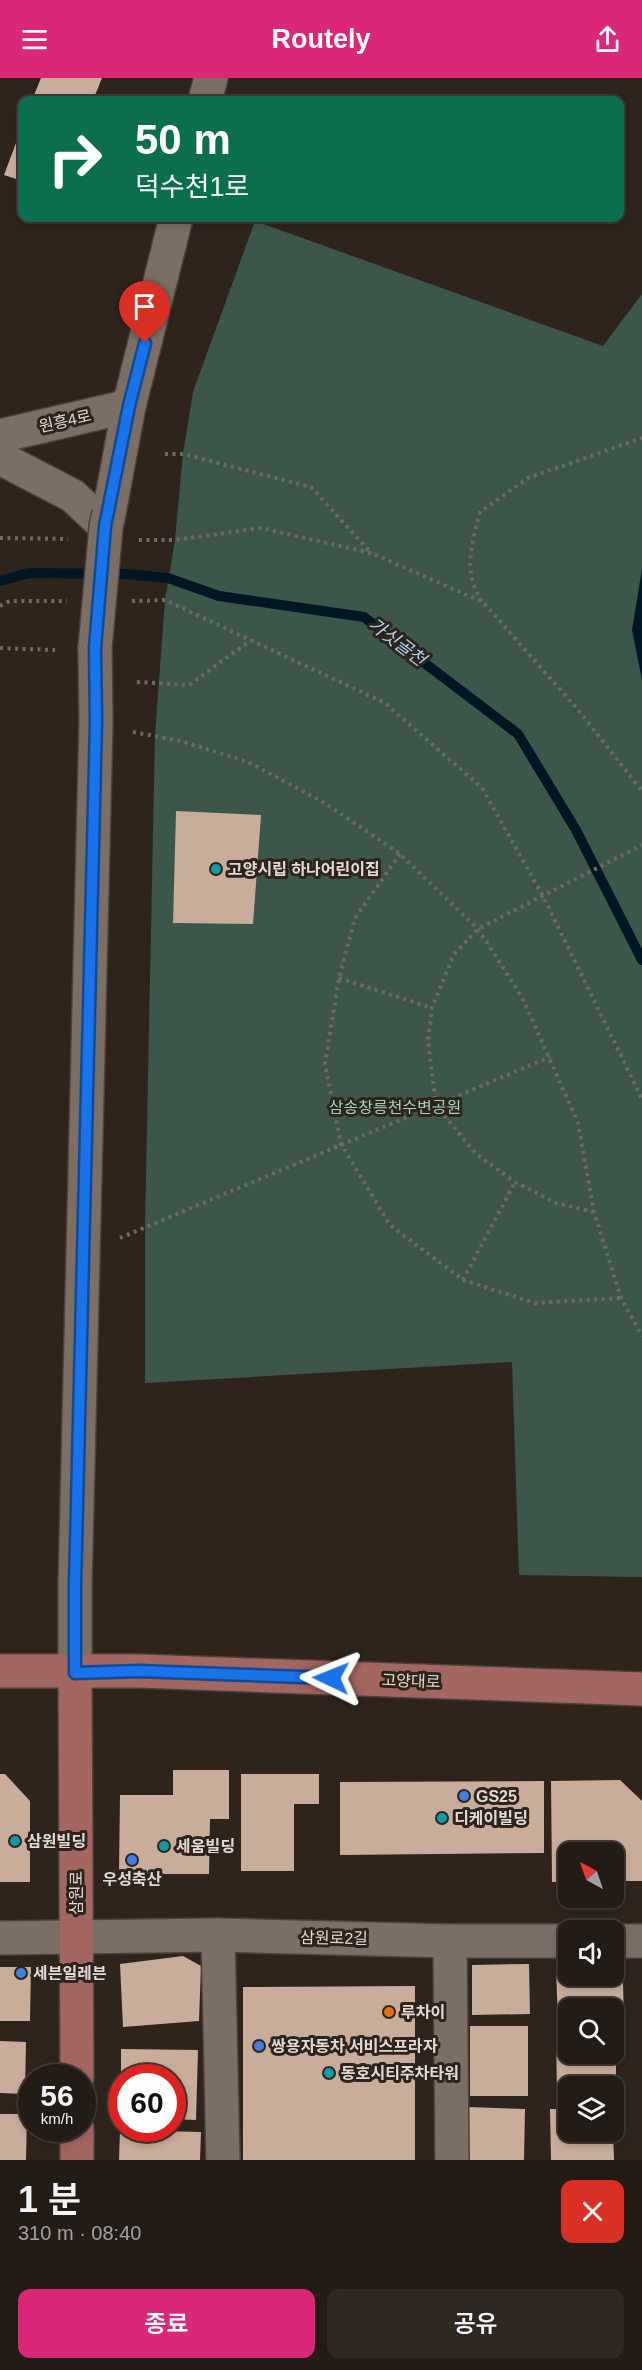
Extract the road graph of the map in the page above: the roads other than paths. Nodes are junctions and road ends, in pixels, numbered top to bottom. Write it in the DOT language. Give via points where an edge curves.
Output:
graph roads {
  1 [pos="211,78"];
  2 [pos="206,96"];
  3 [pos="175,222"];
  4 [pos="129,406"];
  5 [pos="0,436"];
  6 [pos="0,458"];
  7 [pos="114,526"];
  8 [pos="0,1671"];
  9 [pos="75,1673"];
  10 [pos="642,1689"];
  11 [pos="218,1935"];
  12 [pos="75,1936"];
  13 [pos="0,1938"];
  14 [pos="450,1941"];
  15 [pos="558,1941"];
  16 [pos="624,1941"];
  17 [pos="642,1941"];
  18 [pos="77,2064"];
  19 [pos="77,2142"];
  20 [pos="77,2160"];
  21 [pos="223,2160"];
  22 [pos="452,2160"];
  1 -- 2 [label="street"];
  3 -- 4 [label="street"];
  4 -- 5 [label="street, 원흥4로"];
  4 -- 7 [label="street"];
  6 -- 7 [label="street" via="73,496"];
  7 -- 9 [label="street, bridge" via="95,648"];
  8 -- 9 [label="main road, 고양대로"];
  9 -- 10 [label="main road, 고양대로" via="151,1672"];
  9 -- 12 [label="main road, 삼원로"];
  11 -- 12 [label="street, 삼원로2길"];
  11 -- 14 [label="street, 삼원로2길"];
  11 -- 21 [label="street"];
  12 -- 13 [label="street, 삼원로2길"];
  12 -- 18 [label="main road, 삼원로"];
  14 -- 15 [label="street, 삼원로2길"];
  14 -- 22 [label="street"];
  16 -- 17 [label="street"];
  19 -- 20 [label="main road"];
}
